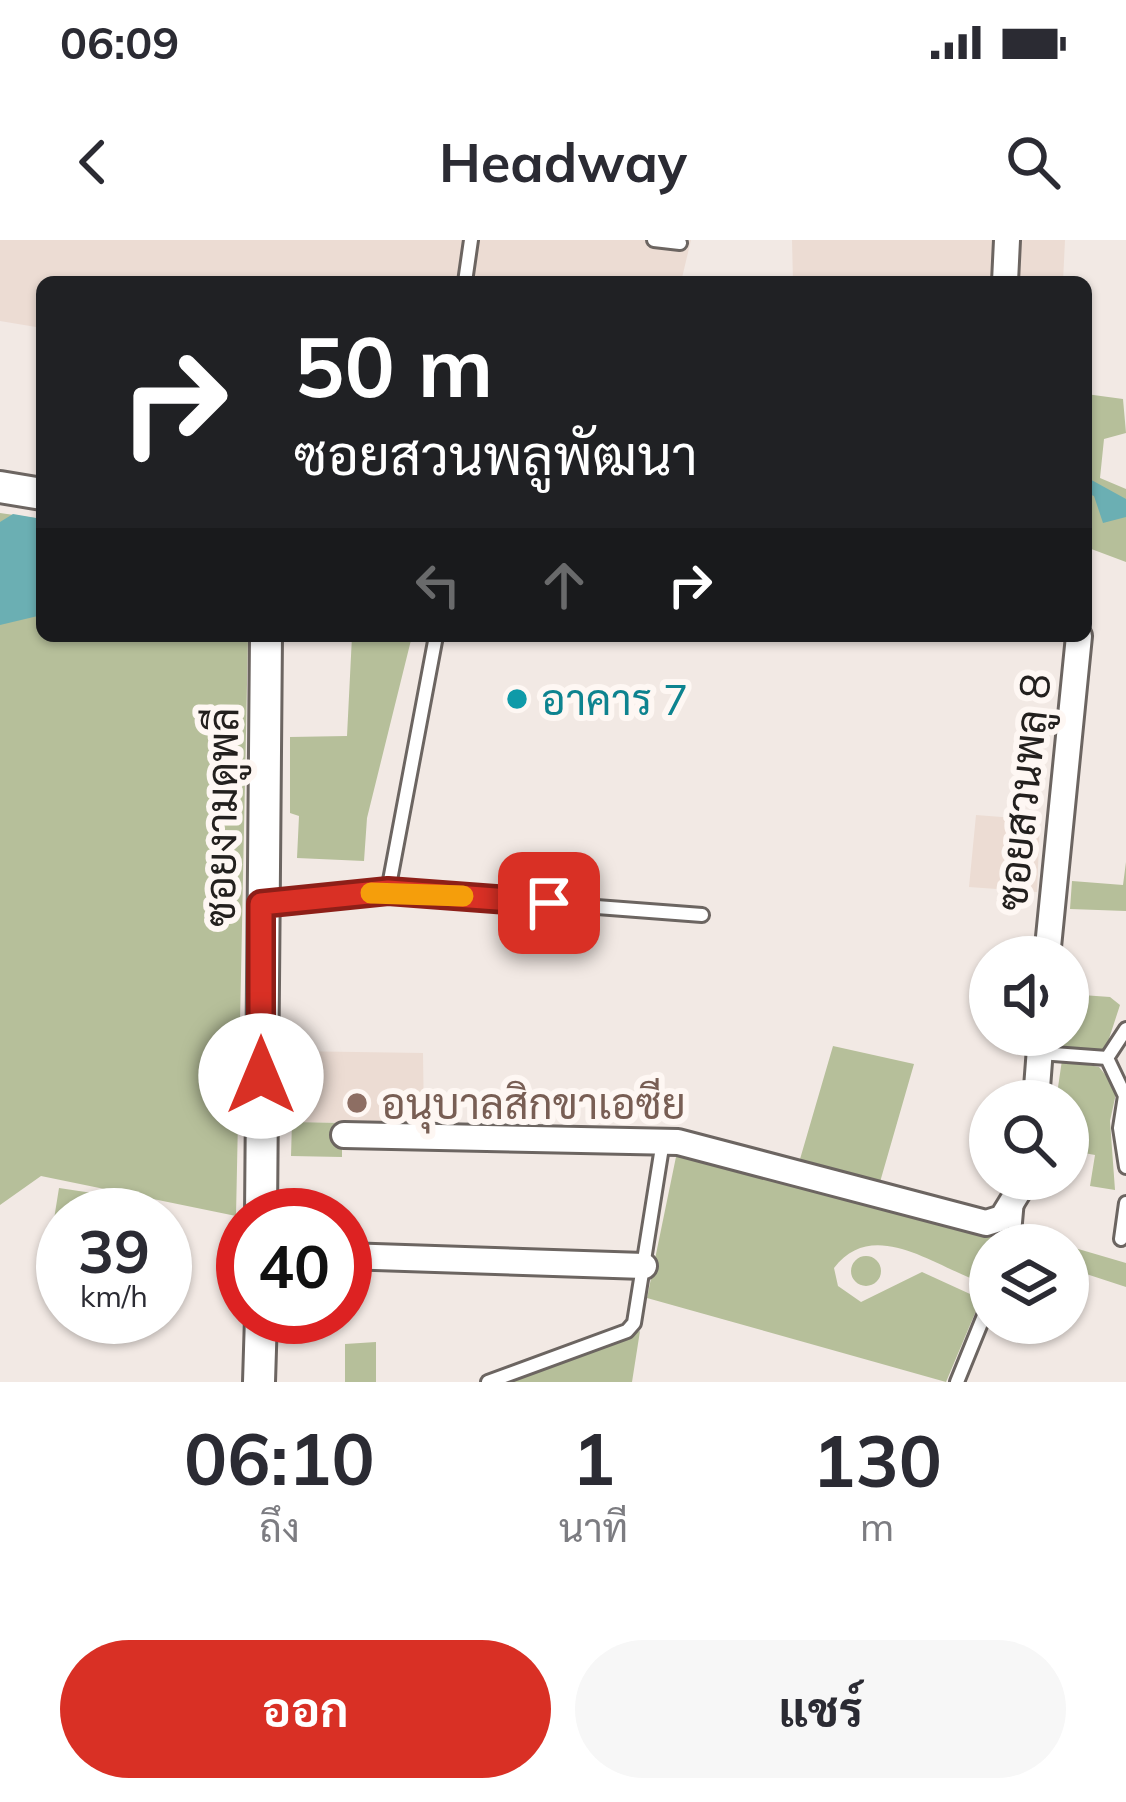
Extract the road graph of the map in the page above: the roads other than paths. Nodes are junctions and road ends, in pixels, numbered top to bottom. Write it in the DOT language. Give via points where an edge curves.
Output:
graph roads {
  1 [pos="471,240"];
  2 [pos="653,240"];
  3 [pos="1007,240"];
  4 [pos="680,243"];
  5 [pos="466,276"];
  6 [pos="1005,276"];
  7 [pos="0,487"];
  8 [pos="36,493"];
  9 [pos="266,642"];
  10 [pos="435,642"];
  11 [pos="1078,642"];
  12 [pos="388,891"];
  13 [pos="261,904"];
  14 [pos="703,915"];
  15 [pos="1048,936"];
  16 [pos="1126,1029"];
  17 [pos="1089,1054"];
  18 [pos="1108,1058"];
  19 [pos="344,1135"];
  20 [pos="671,1142"];
  21 [pos="1126,1167"];
  22 [pos="261,1188"];
  23 [pos="1014,1200"];
  24 [pos="1126,1203"];
  25 [pos="1120,1239"];
  26 [pos="372,1257"];
  27 [pos="644,1266"];
  28 [pos="260,1344"];
  29 [pos="973,1344"];
  30 [pos="259,1382"];
  31 [pos="488,1382"];
  32 [pos="958,1382"];
  1 -- 5 [label="lane"];
  2 -- 4 [label="lane"];
  3 -- 6 [label="street"];
  7 -- 8 [label="street"];
  9 -- 13 [label="street, ซอยงามดูพลี"];
  10 -- 12 [label="lane"];
  11 -- 15 [label="street, ซอยสวนพลู 8"];
  12 -- 13 [label="lane"];
  12 -- 14 [label="lane"];
  13 -- 22 [label="street, ซอยงามดูพลี"];
  16 -- 18 [label="lane"];
  17 -- 18 [label="lane"];
  18 -- 21 [label="lane" via="1125,1096"];
  19 -- 20 [label="street"];
  20 -- 23 [label="street" via="986,1223 1002,1218"];
  20 -- 27 [label="lane"];
  24 -- 25 [label="lane"];
  26 -- 27 [label="street"];
  27 -- 31 [label="lane" via="638,1312 627,1330"];
  28 -- 30 [label="street"];
  29 -- 32 [label="lane"];
}
